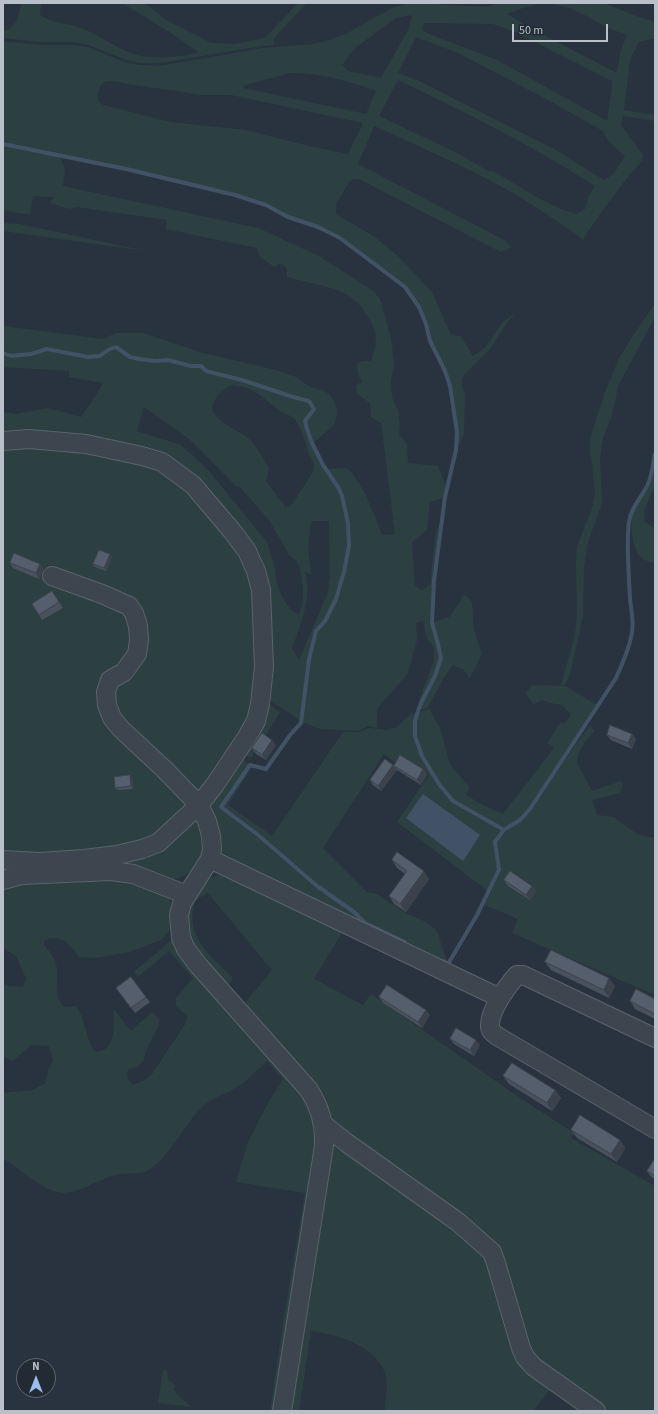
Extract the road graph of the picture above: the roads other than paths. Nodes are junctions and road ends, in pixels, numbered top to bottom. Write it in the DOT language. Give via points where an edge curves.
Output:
graph roads {
  1 [pos="3,441"];
  2 [pos="52,576"];
  3 [pos="199,805"];
  4 [pos="3,860"];
  5 [pos="210,860"];
  6 [pos="3,880"];
  7 [pos="187,895"];
  8 [pos="500,998"];
  9 [pos="655,1038"];
  10 [pos="323,1124"];
  11 [pos="655,1129"];
  12 [pos="282,1411"];
  13 [pos="596,1411"];
  1 -- 3 [label="street" via="29,439 86,444 162,462 193,485 247,551 261,590 264,667 260,704 256,721 247,737"];
  2 -- 3 [label="street" via="129,606 134,613 138,626 137,654 124,672 110,680 106,692 107,705 112,718 121,729"];
  3 -- 4 [label="street" via="158,843 142,849 84,860"];
  3 -- 5 [label="street" via="211,836"];
  5 -- 7 [label="street"];
  5 -- 8 [label="street"];
  6 -- 7 [label="street" via="21,875 111,871 133,874"];
  7 -- 10 [label="street" via="179,915 181,938 186,949 309,1090"];
  8 -- 9 [label="street" via="517,975 523,976"];
  8 -- 11 [label="street" via="492,1017 491,1032"];
  10 -- 12 [label="street" via="324,1146"];
  10 -- 13 [label="street" via="458,1222 492,1252 525,1358"];
}
